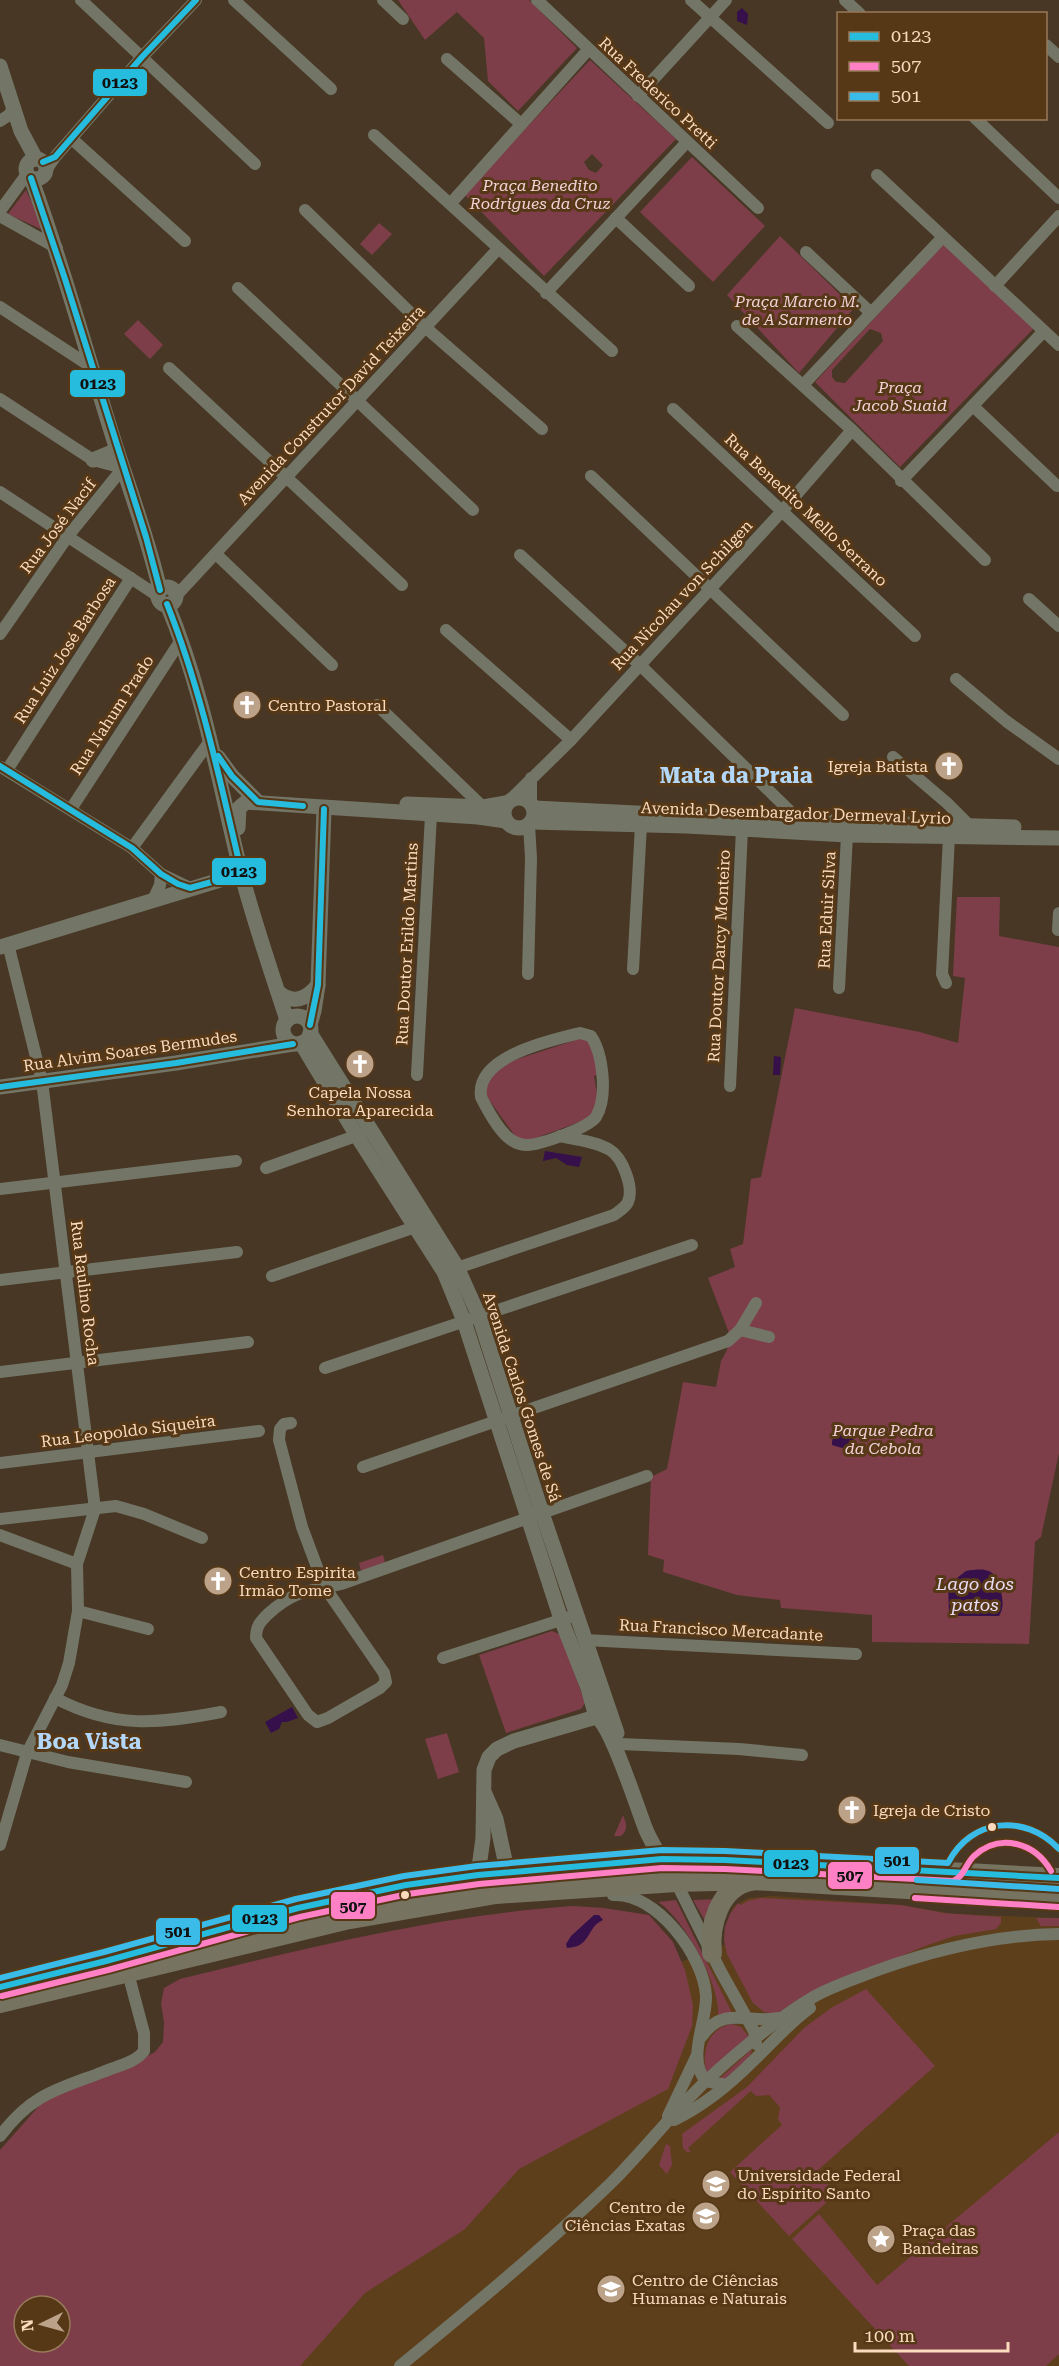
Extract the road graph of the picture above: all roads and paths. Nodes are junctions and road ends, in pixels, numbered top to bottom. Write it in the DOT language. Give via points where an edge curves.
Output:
graph roads {
  1 [pos="81,0"];
  2 [pos="196,0"];
  3 [pos="234,0"];
  4 [pos="383,0"];
  5 [pos="537,0"];
  6 [pos="691,0"];
  7 [pos="726,0"];
  8 [pos="845,0"];
  9 [pos="858,12"];
  10 [pos="710,18"];
  11 [pos="403,19"];
  12 [pos="1047,46"];
  13 [pos="588,50"];
  14 [pos="142,57"];
  15 [pos="1059,57"];
  16 [pos="447,59"];
  17 [pos="0,66"];
  18 [pos="331,89"];
  19 [pos="638,96"];
  20 [pos="14,107"];
  21 [pos="977,120"];
  22 [pos="0,121"];
  23 [pos="828,123"];
  24 [pos="521,124"];
  25 [pos="374,135"];
  26 [pos="72,139"];
  27 [pos="686,142"];
  28 [pos="255,164"];
  29 [pos="39,167"];
  30 [pos="877,175"];
  31 [pos="1059,198"];
  32 [pos="450,203"];
  33 [pos="758,208"];
  34 [pos="305,210"];
  35 [pos="0,211"];
  36 [pos="0,216"];
  37 [pos="1059,216"];
  38 [pos="616,218"];
  39 [pos="942,238"];
  40 [pos="185,241"];
  41 [pos="57,248"];
  42 [pos="498,249"];
  43 [pos="806,252"];
  44 [pos="689,286"];
  45 [pos="995,286"];
  46 [pos="238,288"];
  47 [pos="546,293"];
  48 [pos="0,307"];
  49 [pos="870,312"];
  50 [pos="736,326"];
  51 [pos="425,327"];
  52 [pos="1044,331"];
  53 [pos="1059,345"];
  54 [pos="87,347"];
  55 [pos="612,351"];
  56 [pos="70,354"];
  57 [pos="93,368"];
  58 [pos="169,368"];
  59 [pos="803,385"];
  60 [pos="0,399"];
  61 [pos="356,401"];
  62 [pos="973,406"];
  63 [pos="673,409"];
  64 [pos="542,429"];
  65 [pos="852,430"];
  66 [pos="117,450"];
  67 [pos="93,460"];
  68 [pos="123,468"];
  69 [pos="591,476"];
  70 [pos="287,478"];
  71 [pos="901,481"];
  72 [pos="1057,486"];
  73 [pos="0,492"];
  74 [pos="473,510"];
  75 [pos="783,510"];
  76 [pos="68,536"];
  77 [pos="216,554"];
  78 [pos="520,555"];
  79 [pos="985,560"];
  80 [pos="131,578"];
  81 [pos="402,585"];
  82 [pos="709,589"];
  83 [pos="168,595"];
  84 [pos="1029,598"];
  85 [pos="1059,626"];
  86 [pos="446,630"];
  87 [pos="0,634"];
  88 [pos="179,634"];
  89 [pos="915,636"];
  90 [pos="640,664"];
  91 [pos="332,665"];
  92 [pos="956,679"];
  93 [pos="377,705"];
  94 [pos="843,715"];
  95 [pos="571,740"];
  96 [pos="210,741"];
  97 [pos="893,757"];
  98 [pos="1059,759"];
  99 [pos="3,768"];
  100 [pos="531,778"];
  101 [pos="509,801"];
  102 [pos="258,802"];
  103 [pos="947,803"];
  104 [pos="303,807"];
  105 [pos="483,807"];
  106 [pos="324,808"];
  107 [pos="71,809"];
  108 [pos="431,815"];
  109 [pos="525,818"];
  110 [pos="646,819"];
  111 [pos="800,821"];
  112 [pos="970,826"];
  113 [pos="742,829"];
  114 [pos="848,829"];
  115 [pos="1059,829"];
  116 [pos="950,832"];
  117 [pos="1059,838"];
  118 [pos="132,848"];
  119 [pos="161,874"];
  120 [pos="238,876"];
  121 [pos="190,888"];
  122 [pos="153,900"];
  123 [pos="1059,913"];
  124 [pos="1058,930"];
  125 [pos="4,946"];
  126 [pos="633,969"];
  127 [pos="528,974"];
  128 [pos="946,983"];
  129 [pos="318,985"];
  130 [pos="839,988"];
  131 [pos="278,992"];
  132 [pos="297,1033"];
  133 [pos="417,1075"];
  134 [pos="42,1081"];
  135 [pos="730,1086"];
  136 [pos="0,1087"];
  137 [pos="363,1133"];
  138 [pos="560,1136"];
  139 [pos="236,1161"];
  140 [pos="266,1168"];
  141 [pos="55,1183"];
  142 [pos="0,1189"];
  143 [pos="422,1224"];
  144 [pos="692,1245"];
  145 [pos="237,1251"];
  146 [pos="451,1270"];
  147 [pos="66,1273"];
  148 [pos="272,1276"];
  149 [pos="0,1280"];
  150 [pos="756,1303"];
  151 [pos="479,1316"];
  152 [pos="464,1321"];
  153 [pos="740,1330"];
  154 [pos="769,1336"];
  155 [pos="248,1342"];
  156 [pos="77,1363"];
  157 [pos="325,1368"];
  158 [pos="0,1372"];
  159 [pos="504,1418"];
  160 [pos="291,1423"];
  161 [pos="259,1431"];
  162 [pos="88,1452"];
  163 [pos="0,1463"];
  164 [pos="363,1467"];
  165 [pos="647,1476"];
  166 [pos="95,1509"];
  167 [pos="535,1515"];
  168 [pos="0,1519"];
  169 [pos="0,1535"];
  170 [pos="202,1538"];
  171 [pos="77,1563"];
  172 [pos="324,1586"];
  173 [pos="78,1611"];
  174 [pos="568,1617"];
  175 [pos="148,1629"];
  176 [pos="585,1640"];
  177 [pos="856,1654"];
  178 [pos="443,1658"];
  179 [pos="55,1698"];
  180 [pos="220,1712"];
  181 [pos="596,1717"];
  182 [pos="620,1744"];
  183 [pos="0,1745"];
  184 [pos="27,1753"];
  185 [pos="801,1755"];
  186 [pos="186,1782"];
  187 [pos="483,1788"];
  188 [pos="636,1803"];
  189 [pos="0,1845"];
  190 [pos="662,1859"];
  191 [pos="509,1872"];
  192 [pos="478,1875"];
  193 [pos="1059,1878"];
  194 [pos="753,1880"];
  195 [pos="675,1882"];
  196 [pos="534,1892"];
  197 [pos="512,1893"];
  198 [pos="1059,1898"];
  199 [pos="1059,1934"];
  200 [pos="712,1953"];
  201 [pos="128,1973"];
  202 [pos="842,1984"];
  203 [pos="0,1987"];
  204 [pos="0,2003"];
  205 [pos="783,2017"];
  206 [pos="745,2018"];
  207 [pos="756,2037"];
  208 [pos="698,2049"];
  209 [pos="752,2063"];
  210 [pos="706,2081"];
  211 [pos="726,2085"];
  212 [pos="664,2125"];
  213 [pos="0,2136"];
  214 [pos="400,2366"];
  1 -- 14 [label="street"];
  2 -- 14 [label="street"];
  3 -- 18 [label="street"];
  4 -- 11 [label="street"];
  5 -- 13 [label="street, Rua Frederico Pretti"];
  6 -- 10 [label="street"];
  7 -- 10 [label="street"];
  8 -- 9 [label="street"];
  10 -- 19 [label="street"];
  10 -- 23 [label="street"];
  12 -- 15 [label="street"];
  13 -- 19 [label="street, Rua Frederico Pretti"];
  13 -- 24 [label="street"];
  14 -- 26 [label="street"];
  14 -- 28 [label="street"];
  16 -- 24 [label="street"];
  17 -- 20 [label="street"];
  19 -- 27 [label="street, Rua Frederico Pretti"];
  20 -- 22 [label="street"];
  20 -- 29 [label="street"];
  21 -- 31 [label="street"];
  24 -- 32 [label="street"];
  25 -- 32 [label="street"];
  26 -- 29 [label="street"];
  26 -- 40 [label="street"];
  27 -- 33 [label="street, Rua Frederico Pretti"];
  27 -- 38 [label="street"];
  29 -- 35 [label="street"];
  29 -- 41 [label="street" via="47,219"];
  30 -- 39 [label="street"];
  32 -- 42 [label="street"];
  34 -- 51 [label="street"];
  36 -- 41 [label="street"];
  37 -- 45 [label="street"];
  38 -- 44 [label="street"];
  38 -- 47 [label="street"];
  39 -- 45 [label="street"];
  39 -- 49 [label="street"];
  41 -- 54 [label="street"];
  42 -- 47 [label="street"];
  42 -- 51 [label="street, Avenida Construtor David Teixeira"];
  43 -- 49 [label="street"];
  45 -- 52 [label="street"];
  46 -- 61 [label="street"];
  47 -- 55 [label="street"];
  48 -- 56 [label="street"];
  49 -- 59 [label="street"];
  50 -- 59 [label="street"];
  51 -- 61 [label="street, Avenida Construtor David Teixeira"];
  51 -- 64 [label="street"];
  52 -- 53 [label="street"];
  52 -- 62 [label="street"];
  54 -- 56 [label="street"];
  54 -- 57 [label="street"];
  56 -- 57 [label="street"];
  57 -- 66 [label="street"];
  58 -- 70 [label="street"];
  59 -- 65 [label="street"];
  60 -- 67 [label="street"];
  61 -- 70 [label="street, Avenida Construtor David Teixeira"];
  61 -- 74 [label="street"];
  62 -- 71 [label="street"];
  62 -- 72 [label="street"];
  63 -- 75 [label="street, Rua Benedito Mello Serrano"];
  65 -- 71 [label="street"];
  65 -- 75 [label="street, Rua Nicolau von Schilgen"];
  66 -- 67 [label="street"];
  66 -- 68 [label="street"];
  67 -- 68 [label="street"];
  68 -- 76 [label="street, Rua José Nacif"];
  68 -- 83 [label="street"];
  69 -- 82 [label="street"];
  70 -- 77 [label="street, Avenida Construtor David Teixeira"];
  70 -- 81 [label="street"];
  71 -- 79 [label="street"];
  73 -- 76 [label="street"];
  75 -- 82 [label="street, Rua Nicolau von Schilgen"];
  75 -- 89 [label="street, Rua Benedito Mello Serrano"];
  76 -- 80 [label="street"];
  76 -- 87 [label="street, Rua José Nacif"];
  77 -- 83 [label="street, Avenida Construtor David Teixeira" via="189,584"];
  77 -- 91 [label="street"];
  78 -- 90 [label="street"];
  80 -- 83 [label="street"];
  80 -- 99 [label="street, Rua Luiz José Barbosa"];
  82 -- 90 [label="street, Rua Nicolau von Schilgen"];
  82 -- 94 [label="street"];
  83 -- 88 [label="street"];
  84 -- 85 [label="street"];
  86 -- 95 [label="street"];
  88 -- 96 [label="street"];
  88 -- 107 [label="street, Rua Nahum Prado"];
  90 -- 95 [label="street, Rua Nicolau von Schilgen"];
  90 -- 111 [label="street"];
  92 -- 98 [label="street"];
  93 -- 105 [label="street"];
  95 -- 100 [label="street, Rua Nicolau von Schilgen"];
  96 -- 102 [label="street" via="225,767"];
  96 -- 118 [label="street"];
  96 -- 120 [label="street"];
  97 -- 103 [label="street"];
  99 -- 107 [label="street"];
  100 -- 101 [label="street, Rua Nicolau von Schilgen"];
  100 -- 109 [label="street"];
  101 -- 105 [label="street, Avenida Desembargador Dermeval Lyrio"];
  101 -- 109 [label="street" via="523,798"];
  101 -- 109 [label="street" via="503,812"];
  102 -- 104 [label="street, Avenida Desembargador Dermeval Lyrio"];
  102 -- 120 [label="street" via="246,802 237,814 242,858"];
  103 -- 112 [label="street"];
  103 -- 116 [label="street"];
  104 -- 105 [label="street, Avenida Desembargador Dermeval Lyrio" via="330,801"];
  104 -- 106 [label="street, Avenida Desembargador Dermeval Lyrio"];
  106 -- 108 [label="street, Avenida Desembargador Dermeval Lyrio"];
  106 -- 129 [label="street"];
  107 -- 118 [label="street"];
  108 -- 109 [label="street, Avenida Desembargador Dermeval Lyrio"];
  108 -- 133 [label="street, Rua Doutor Erildo Martins"];
  109 -- 110 [label="street, Avenida Desembargador Dermeval Lyrio"];
  109 -- 127 [label="street" via="531,858"];
  110 -- 111 [label="street, Avenida Desembargador Dermeval Lyrio"];
  110 -- 113 [label="street, Avenida Desembargador Dermeval Lyrio"];
  110 -- 126 [label="street"];
  111 -- 114 [label="street, Avenida Desembargador Dermeval Lyrio"];
  112 -- 115 [label="street, Avenida Desembargador Dermeval Lyrio"];
  112 -- 116 [label="street, Avenida Desembargador Dermeval Lyrio"];
  113 -- 114 [label="street, Avenida Desembargador Dermeval Lyrio"];
  113 -- 135 [label="street, Rua Doutor Darcy Monteiro"];
  114 -- 116 [label="street, Avenida Desembargador Dermeval Lyrio"];
  114 -- 130 [label="street, Rua Eduir Silva"];
  116 -- 117 [label="street, Avenida Desembargador Dermeval Lyrio"];
  116 -- 128 [label="street" via="942,974"];
  118 -- 119 [label="street"];
  119 -- 121 [label="street"];
  119 -- 122 [label="street"];
  120 -- 121 [label="street"];
  120 -- 131 [label="street, Avenida Carlos Gomes de Sá"];
  121 -- 122 [label="street"];
  122 -- 125 [label="street"];
  123 -- 124 [label="street"];
  125 -- 134 [label="street, Rua Raulino Rocha"];
  129 -- 131 [label="street" via="309,995 296,1000"];
  129 -- 132 [label="street" via="314,1011"];
  131 -- 132 [label="street, Avenida Carlos Gomes de Sá"];
  132 -- 134 [label="street, Rua Alvim Soares Bermudes" via="266,1049"];
  132 -- 137 [label="street, Avenida Carlos Gomes de Sá"];
  134 -- 136 [label="street, Rua Alvim Soares Bermudes"];
  134 -- 141 [label="street, Rua Raulino Rocha"];
  137 -- 140 [label="street"];
  137 -- 143 [label="street, Avenida Carlos Gomes de Sá"];
  138 -- 138 [label="street" via="527,1145 510,1139 480,1090 503,1058 586,1033 595,1043 601,1064 599,1107 588,1124"];
  138 -- 146 [label="street" via="604,1147 616,1155 629,1188 628,1203 614,1215"];
  139 -- 141 [label="street"];
  141 -- 142 [label="street"];
  141 -- 147 [label="street, Rua Raulino Rocha"];
  143 -- 146 [label="street, Avenida Carlos Gomes de Sá"];
  143 -- 148 [label="street"];
  144 -- 151 [label="street"];
  145 -- 147 [label="street"];
  146 -- 151 [label="street, Avenida Carlos Gomes de Sá"];
  146 -- 152 [label="street, Avenida Carlos Gomes de Sá"];
  147 -- 149 [label="street"];
  147 -- 156 [label="street, Rua Raulino Rocha"];
  150 -- 153 [label="street"];
  151 -- 152 [label="street"];
  151 -- 159 [label="street, Avenida Carlos Gomes de Sá"];
  152 -- 157 [label="street"];
  152 -- 159 [label="street, Avenida Carlos Gomes de Sá"];
  153 -- 154 [label="street"];
  153 -- 159 [label="street" via="711,1349"];
  155 -- 156 [label="street"];
  156 -- 158 [label="street"];
  156 -- 162 [label="street, Rua Raulino Rocha"];
  159 -- 164 [label="street"];
  159 -- 167 [label="street, Avenida Carlos Gomes de Sá"];
  160 -- 172 [label="street" via="280,1428 281,1449 302,1527"];
  161 -- 162 [label="street, Rua Leopoldo Siqueira"];
  162 -- 163 [label="street, Rua Leopoldo Siqueira"];
  162 -- 166 [label="street, Rua Raulino Rocha"];
  165 -- 167 [label="street"];
  166 -- 168 [label="street"];
  166 -- 170 [label="street" via="128,1509"];
  166 -- 171 [label="street"];
  167 -- 172 [label="street" via="341,1584"];
  167 -- 174 [label="street, Avenida Carlos Gomes de Sá"];
  169 -- 171 [label="street"];
  171 -- 173 [label="street"];
  172 -- 172 [label="street" via="384,1673 386,1682 316,1722 260,1646 256,1629 293,1594"];
  173 -- 175 [label="street"];
  173 -- 179 [label="street" via="69,1663"];
  174 -- 176 [label="street, Avenida Carlos Gomes de Sá"];
  174 -- 178 [label="street"];
  174 -- 181 [label="street, Avenida Carlos Gomes de Sá"];
  176 -- 177 [label="street, Rua Francisco Mercadante"];
  176 -- 182 [label="street, Avenida Carlos Gomes de Sá"];
  179 -- 180 [label="street" via="79,1710 126,1721 170,1721"];
  179 -- 184 [label="street"];
  181 -- 187 [label="street" via="497,1749 484,1770"];
  181 -- 188 [label="street, Avenida Carlos Gomes de Sá" via="607,1728"];
  182 -- 185 [label="street"];
  182 -- 188 [label="street, Avenida Carlos Gomes de Sá"];
  183 -- 184 [label="street"];
  184 -- 186 [label="street"];
  184 -- 189 [label="street"];
  187 -- 191 [label="street" via="496,1819"];
  187 -- 192 [label="street"];
  188 -- 190 [label="street, Avenida Carlos Gomes de Sá"];
  190 -- 191 [label="main road"];
  190 -- 193 [label="main road"];
  190 -- 195 [label="street, Avenida Carlos Gomes de Sá"];
  191 -- 192 [label="main road"];
  191 -- 197 [label="street"];
  192 -- 203 [label="main road" via="406,1885 298,1908"];
  194 -- 195 [label="main road"];
  194 -- 198 [label="main road"];
  194 -- 200 [label="main road" via="732,1890 717,1913"];
  195 -- 196 [label="main road"];
  195 -- 200 [label="street"];
  196 -- 197 [label="main road"];
  196 -- 208 [label="street" via="555,1897 626,1894 640,1899 662,1916 687,1946 704,1980 705,2010"];
  197 -- 201 [label="main road" via="345,1920"];
  199 -- 202 [label="street" via="945,1948"];
  200 -- 206 [label="street"];
  201 -- 204 [label="main road"];
  201 -- 213 [label="street" via="144,2033 144,2051 133,2060 53,2090 32,2102"];
  202 -- 205 [label="street"];
  202 -- 209 [label="street" via="790,2024"];
  205 -- 206 [label="street"];
  205 -- 207 [label="street"];
  206 -- 207 [label="street"];
  206 -- 208 [label="street" via="720,2020 705,2032"];
  207 -- 209 [label="street"];
  207 -- 210 [label="street"];
  208 -- 210 [label="street" via="699,2069"];
  208 -- 212 [label="street"];
  209 -- 211 [label="street"];
  210 -- 211 [label="street"];
  210 -- 212 [label="street"];
  211 -- 212 [label="street" via="695,2109"];
  212 -- 214 [label="street" via="578,2213"];
}
